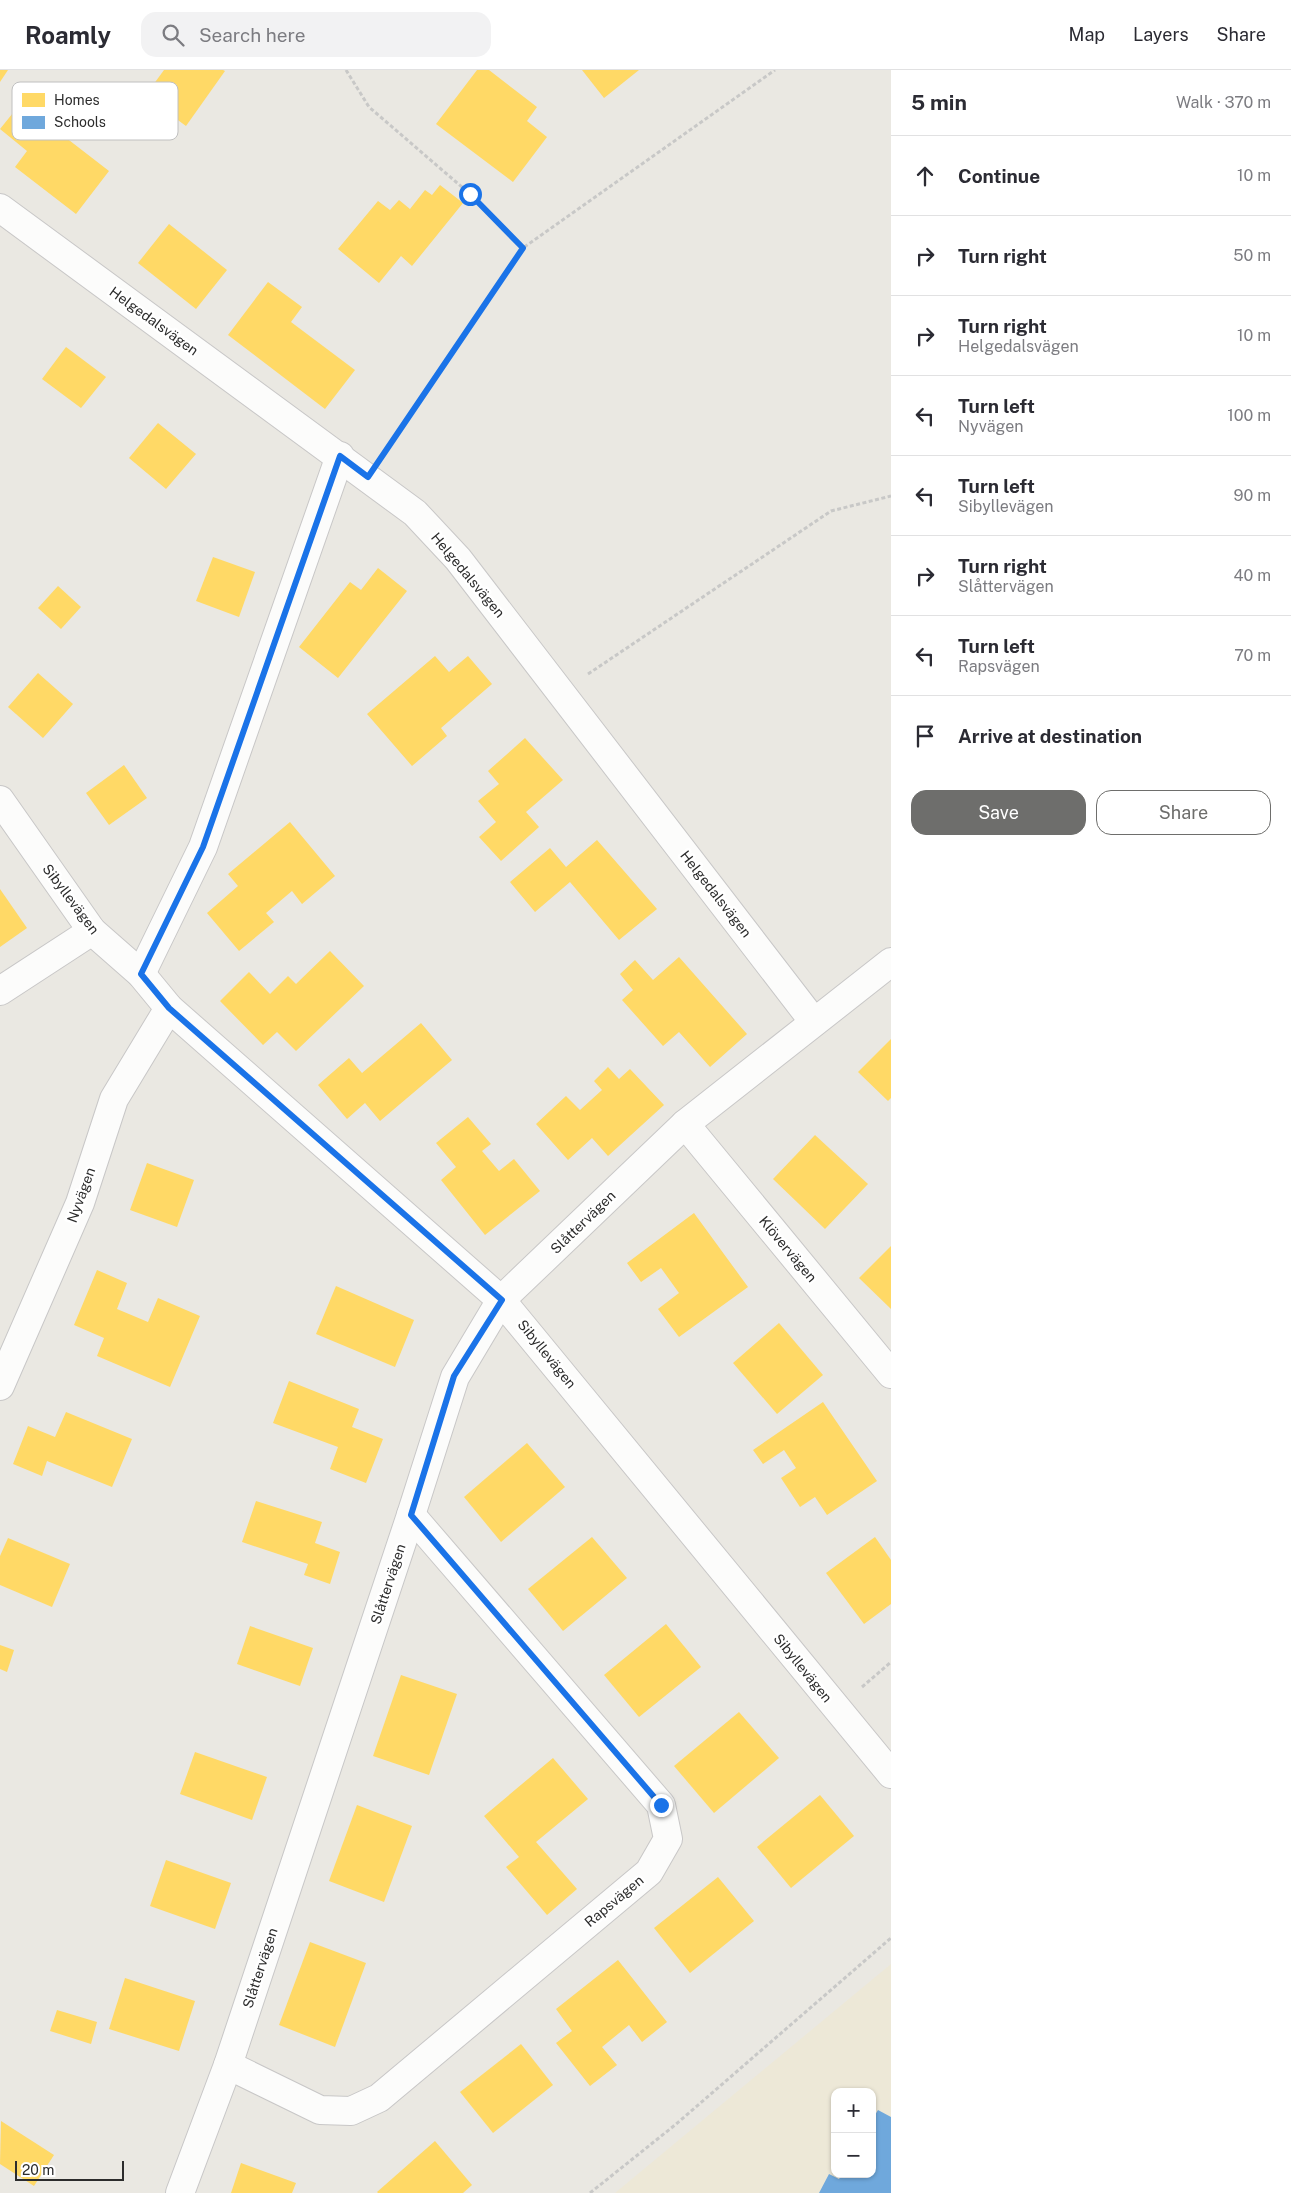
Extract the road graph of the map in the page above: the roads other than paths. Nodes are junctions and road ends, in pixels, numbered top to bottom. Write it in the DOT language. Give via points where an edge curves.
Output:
graph roads {
  1 [pos="0,208"];
  2 [pos="340,456"];
  3 [pos="0,800"];
  4 [pos="92,931"];
  5 [pos="891,962"];
  6 [pos="141,974"];
  7 [pos="0,991"];
  8 [pos="169,1008"];
  9 [pos="814,1022"];
  10 [pos="685,1124"];
  11 [pos="502,1300"];
  12 [pos="891,1374"];
  13 [pos="0,1386"];
  14 [pos="411,1515"];
  15 [pos="891,1774"];
  16 [pos="228,2065"];
  17 [pos="180,2193"];
  1 -- 2 [label="street, Helgedalsvägen"];
  2 -- 6 [label="street" via="203,847"];
  2 -- 9 [label="street, Helgedalsvägen" via="415,513 458,559"];
  3 -- 4 [label="street, Sibyllevägen"];
  4 -- 6 [label="street, Sibyllevägen"];
  4 -- 7 [label="street"];
  5 -- 9 [label="street, Slåttervägen"];
  6 -- 8 [label="street, Sibyllevägen"];
  8 -- 11 [label="street, Sibyllevägen"];
  8 -- 13 [label="street, Nyvägen" via="114,1099 80,1203"];
  9 -- 10 [label="street, Slåttervägen"];
  10 -- 11 [label="street, Slåttervägen"];
  10 -- 12 [label="street, Klövervägen"];
  11 -- 14 [label="street, Slåttervägen" via="454,1376"];
  11 -- 15 [label="street, Sibyllevägen"];
  14 -- 16 [label="street, Slåttervägen"];
  14 -- 16 [label="street, Rapsvägen" via="661,1805 668,1839 649,1872 379,2098 351,2111 320,2110"];
  16 -- 17 [label="street, Slåttervägen"];
}
